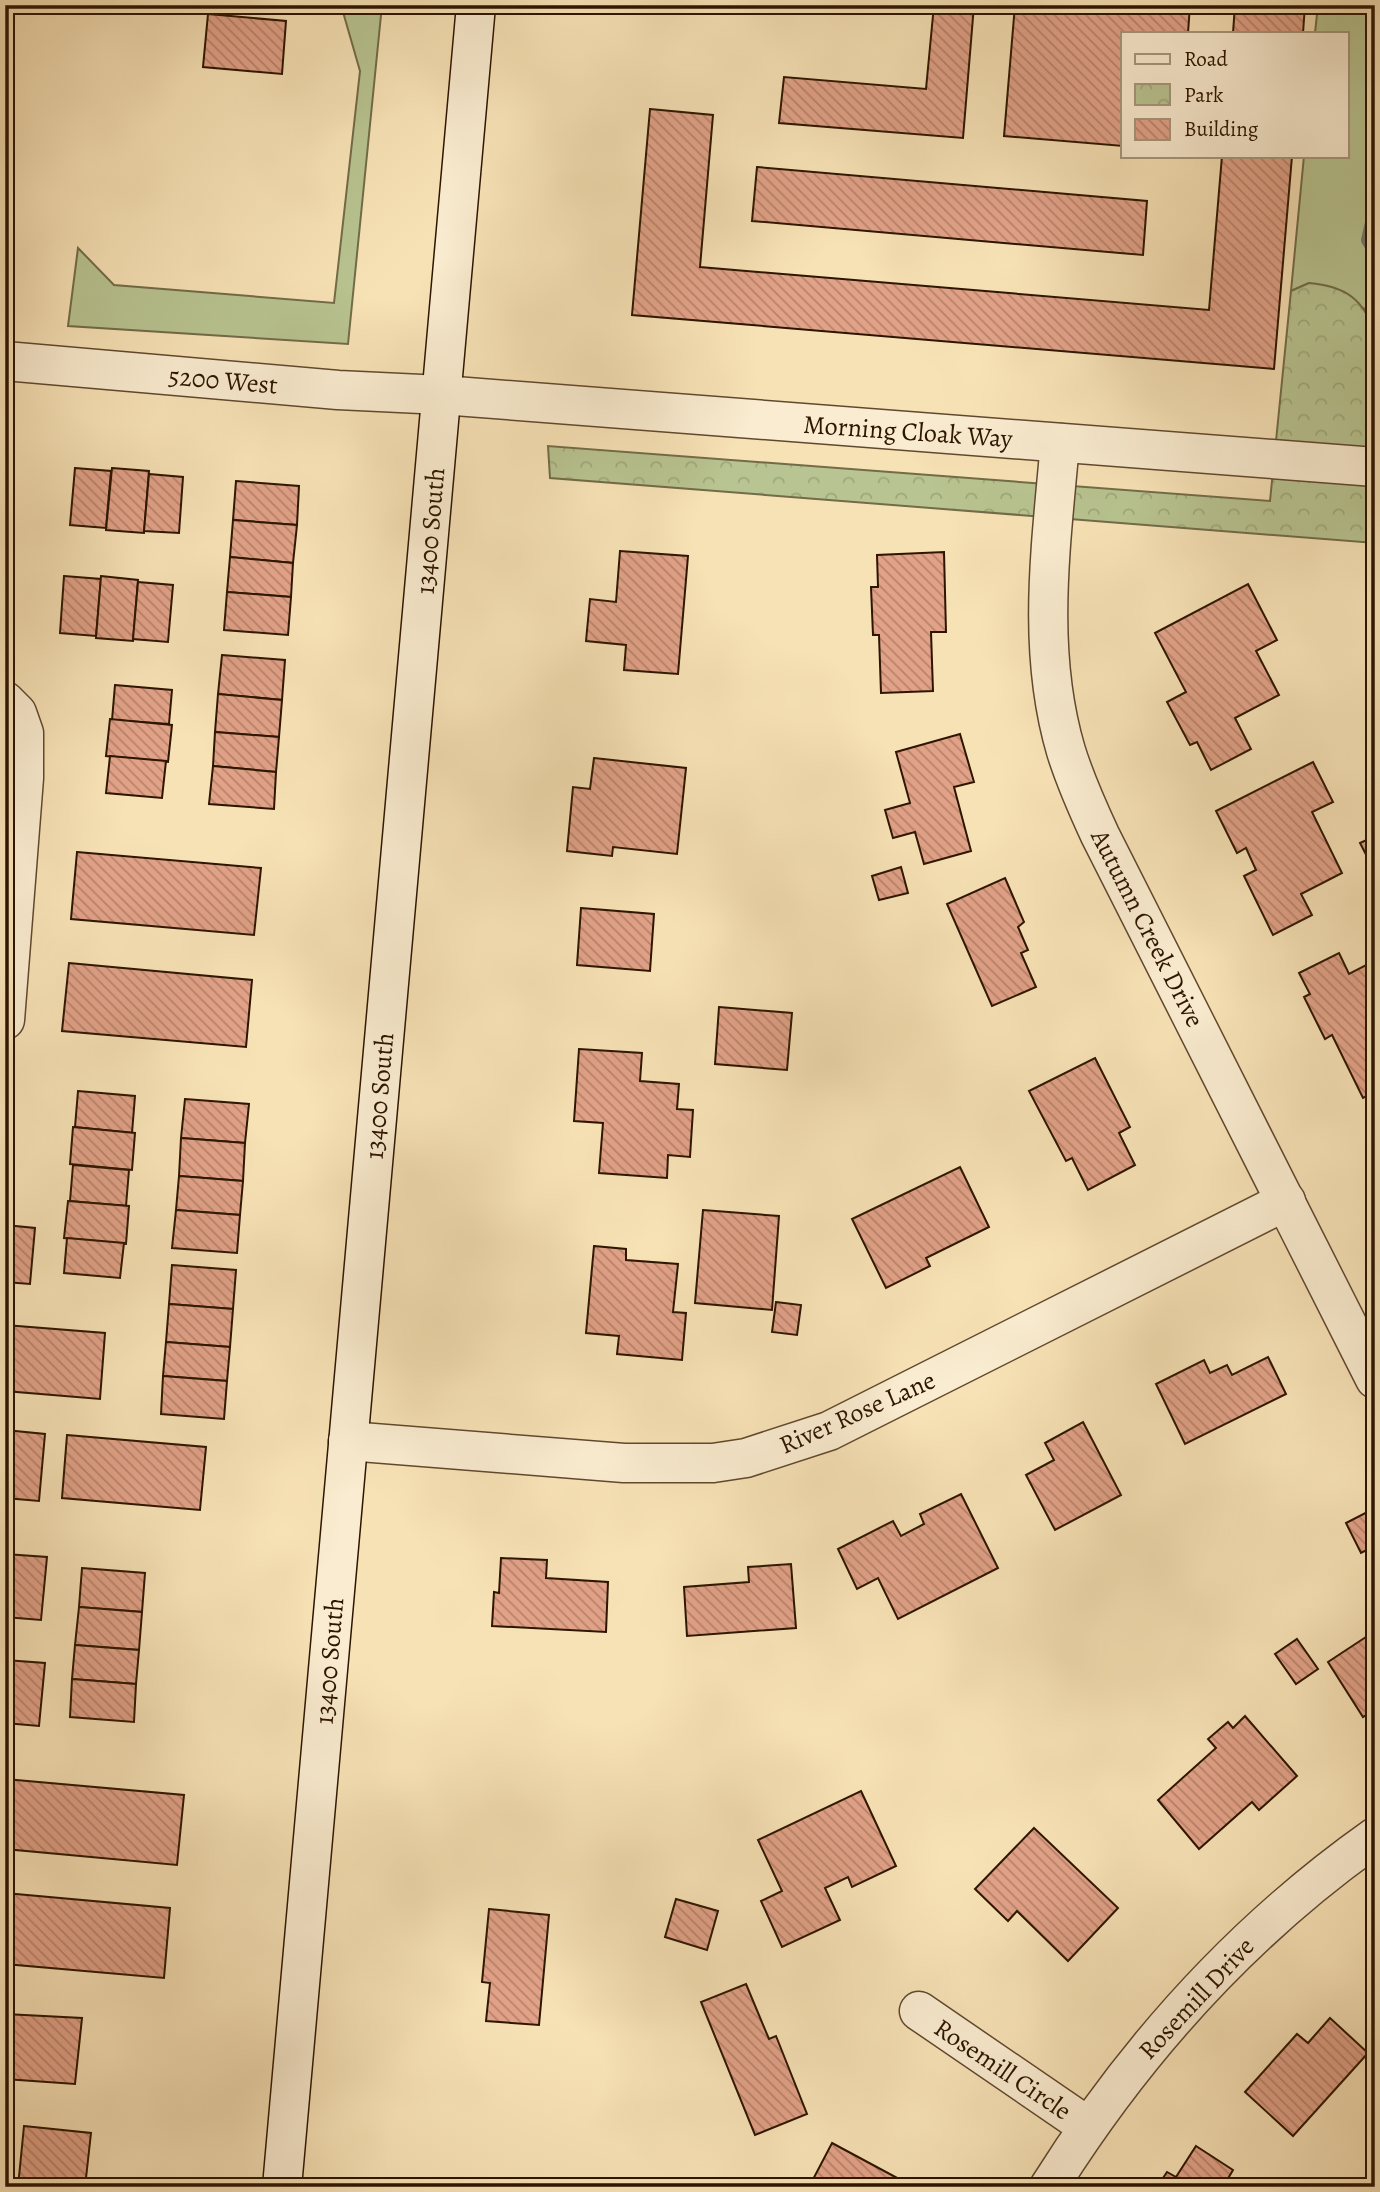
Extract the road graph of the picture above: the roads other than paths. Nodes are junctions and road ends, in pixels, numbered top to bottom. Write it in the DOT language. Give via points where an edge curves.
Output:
graph roads {
  1 [pos="476,5"];
  2 [pos="5,361"];
  3 [pos="442,395"];
  4 [pos="1060,443"];
  5 [pos="1375,467"];
  6 [pos="5,701"];
  7 [pos="5,1020"];
  8 [pos="1286,1201"];
  9 [pos="1375,1379"];
  10 [pos="348,1441"];
  11 [pos="1375,1838"];
  12 [pos="919,2011"];
  13 [pos="1087,2126"];
  14 [pos="282,2187"];
  15 [pos="1049,2187"];
  1 -- 3 [label="street, 13400 South"];
  2 -- 3 [label="street, 5200 West"];
  3 -- 4 [label="street, Morning Cloak Way"];
  3 -- 10 [label="street, 13400 South"];
  4 -- 5 [label="street, Morning Cloak Way"];
  4 -- 8 [label="street, Autumn Creek Drive" via="1048,638 1066,750 1100,835"];
  6 -- 7 [label="street" via="17,713 24,733 24,778"];
  8 -- 9 [label="street, Autumn Creek Drive"];
  8 -- 10 [label="street, River Rose Lane" via="828,1431 746,1458 624,1464"];
  10 -- 14 [label="street, 13400 South"];
  11 -- 13 [label="street, Rosemill Drive" via="1239,1949 1174,2015"];
  12 -- 13 [label="street, Rosemill Circle"];
  13 -- 15 [label="street, Rosemill Drive"];
}
